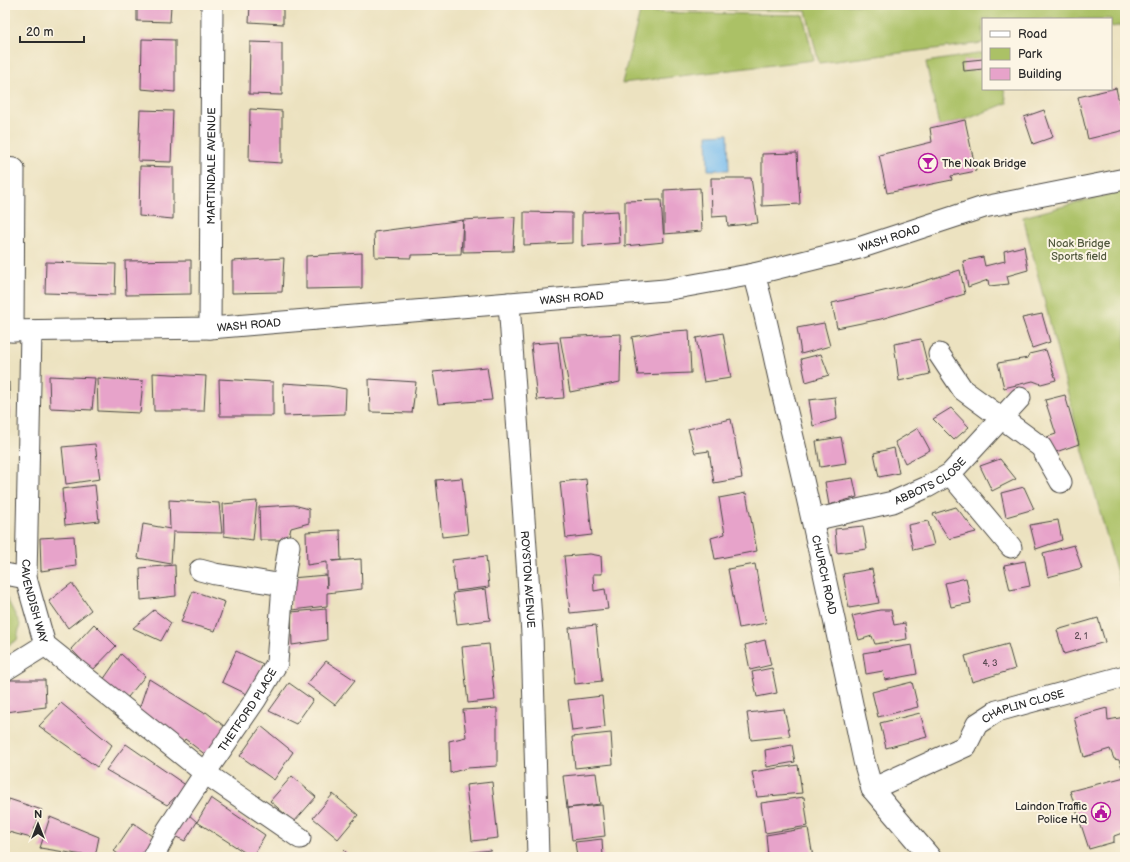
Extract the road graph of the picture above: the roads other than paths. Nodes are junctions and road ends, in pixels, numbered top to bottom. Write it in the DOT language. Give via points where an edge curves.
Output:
graph roads {
  1 [pos="212,5"];
  2 [pos="5,168"];
  3 [pos="1125,179"];
  4 [pos="754,274"];
  5 [pos="508,303"];
  6 [pos="210,328"];
  7 [pos="16,331"];
  8 [pos="939,354"];
  9 [pos="1020,398"];
  10 [pos="1001,417"];
  11 [pos="950,474"];
  12 [pos="1061,482"];
  13 [pos="813,520"];
  14 [pos="289,546"];
  15 [pos="1011,547"];
  16 [pos="200,570"];
  17 [pos="5,574"];
  18 [pos="26,578"];
  19 [pos="283,585"];
  20 [pos="45,645"];
  21 [pos="5,670"];
  22 [pos="1125,676"];
  23 [pos="205,773"];
  24 [pos="872,789"];
  25 [pos="300,838"];
  26 [pos="152,857"];
  27 [pos="538,857"];
  28 [pos="930,857"];
  1 -- 6 [label="street, MARTINDALE AVENUE"];
  2 -- 7 [label="street, CAVENDISH WAY" via="14,169"];
  3 -- 4 [label="street, WASH ROAD" via="984,207 859,248"];
  4 -- 5 [label="street, WASH ROAD" via="666,290"];
  4 -- 13 [label="street, CHURCH ROAD" via="765,310 773,357"];
  5 -- 6 [label="street, WASH ROAD"];
  5 -- 27 [label="street, ROYSTON AVENUE" via="532,634"];
  6 -- 7 [label="street, WASH ROAD"];
  7 -- 18 [label="street, CAVENDISH WAY"];
  8 -- 10 [label="street" via="962,390"];
  9 -- 10 [label="street, ABBOTS CLOSE"];
  10 -- 11 [label="street, ABBOTS CLOSE"];
  10 -- 12 [label="street" via="1041,447"];
  11 -- 13 [label="street, ABBOTS CLOSE" via="893,502"];
  11 -- 15 [label="street"];
  13 -- 24 [label="street, CHURCH ROAD"];
  14 -- 19 [label="street, THETFORD PLACE"];
  16 -- 19 [label="street"];
  17 -- 18 [label="street"];
  18 -- 20 [label="street, CAVENDISH WAY"];
  19 -- 23 [label="street, THETFORD PLACE" via="277,663 256,699"];
  20 -- 21 [label="street"];
  20 -- 23 [label="street, CAVENDISH WAY"];
  22 -- 24 [label="street, CHAPLIN CLOSE" via="997,711 977,724 966,746"];
  23 -- 25 [label="street, CAVENDISH WAY"];
  23 -- 26 [label="street, THETFORD PLACE"];
  24 -- 28 [label="street, CHURCH ROAD"];
}
